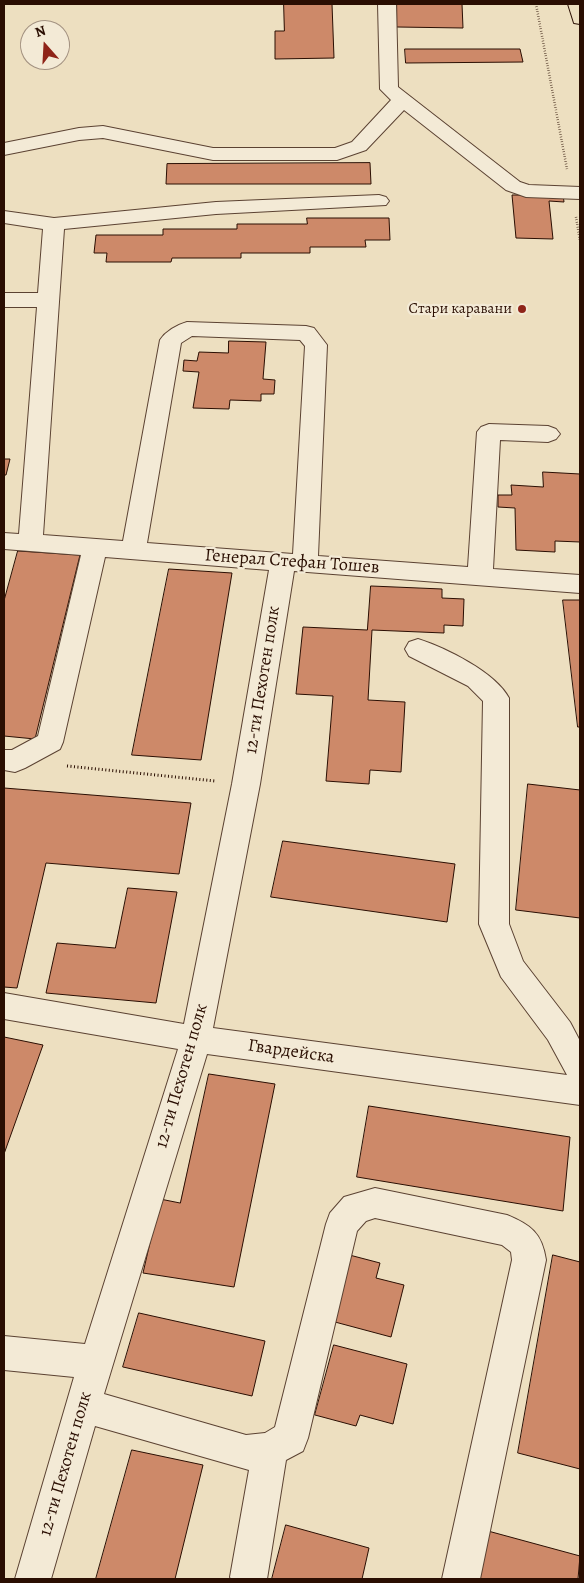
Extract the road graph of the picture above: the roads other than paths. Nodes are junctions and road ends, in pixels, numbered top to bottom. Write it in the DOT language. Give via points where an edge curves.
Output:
graph roads {
  1 [pos="388,4"];
  2 [pos="577,4"];
  3 [pos="580,19"];
  4 [pos="403,100"];
  5 [pos="4,149"];
  6 [pos="576,193"];
  7 [pos="379,201"];
  8 [pos="4,217"];
  9 [pos="54,224"];
  10 [pos="4,300"];
  11 [pos="47,300"];
  12 [pos="548,434"];
  13 [pos="4,541"];
  14 [pos="30,543"];
  15 [pos="95,548"];
  16 [pos="134,550"];
  17 [pos="294,562"];
  18 [pos="480,576"];
  19 [pos="580,584"];
  20 [pos="418,650"];
  21 [pos="9,760"];
  22 [pos="4,1006"];
  23 [pos="196,1040"];
  24 [pos="580,1070"];
  25 [pos="580,1091"];
  26 [pos="4,1353"];
  27 [pos="97,1362"];
  28 [pos="84,1405"];
  29 [pos="270,1450"];
  30 [pos="249,1577"];
  31 [pos="33,1579"];
  32 [pos="461,1579"];
  1 -- 4 [label="street" via="389,89"];
  2 -- 3 [label="main road"];
  4 -- 5 [label="street" via="359,146 337,154 213,154 103,132"];
  4 -- 6 [label="street" via="514,186 526,191"];
  7 -- 9 [label="street" via="216,208"];
  8 -- 9 [label="street"];
  9 -- 11 [label="street"];
  10 -- 11 [label="street"];
  11 -- 14 [label="street"];
  12 -- 18 [label="street" via="489,432"];
  13 -- 14 [label="street, Генерал Стефан Тошев"];
  14 -- 15 [label="street, Генерал Стефан Тошев"];
  15 -- 16 [label="street, Генерал Стефан Тошев"];
  15 -- 21 [label="street" via="50,742"];
  16 -- 17 [label="street, Генерал Стефан Тошев"];
  16 -- 17 [label="street, 12-ти Пехотен полк" via="171,340 187,329 306,334 316,345"];
  17 -- 18 [label="street, Генерал Стефан Тошев"];
  17 -- 23 [label="street, 12-ти Пехотен полк"];
  18 -- 19 [label="street, Генерал Стефан Тошев"];
  20 -- 24 [label="street" via="477,679 496,698 494,924 511,968 559,1031"];
  22 -- 23 [label="street, Гвардейска"];
  23 -- 25 [label="street, Гвардейска"];
  23 -- 27 [label="street, 12-ти Пехотен полк"];
  26 -- 27 [label="street"];
  27 -- 28 [label="street, 12-ти Пехотен полк"];
  28 -- 29 [label="street" via="246,1453"];
  28 -- 31 [label="street, 12-ти Пехотен полк"];
  29 -- 30 [label="street"];
  29 -- 32 [label="street" via="290,1438 342,1224 356,1208 375,1203 507,1231 519,1237 527,1245 528,1260"];
}
